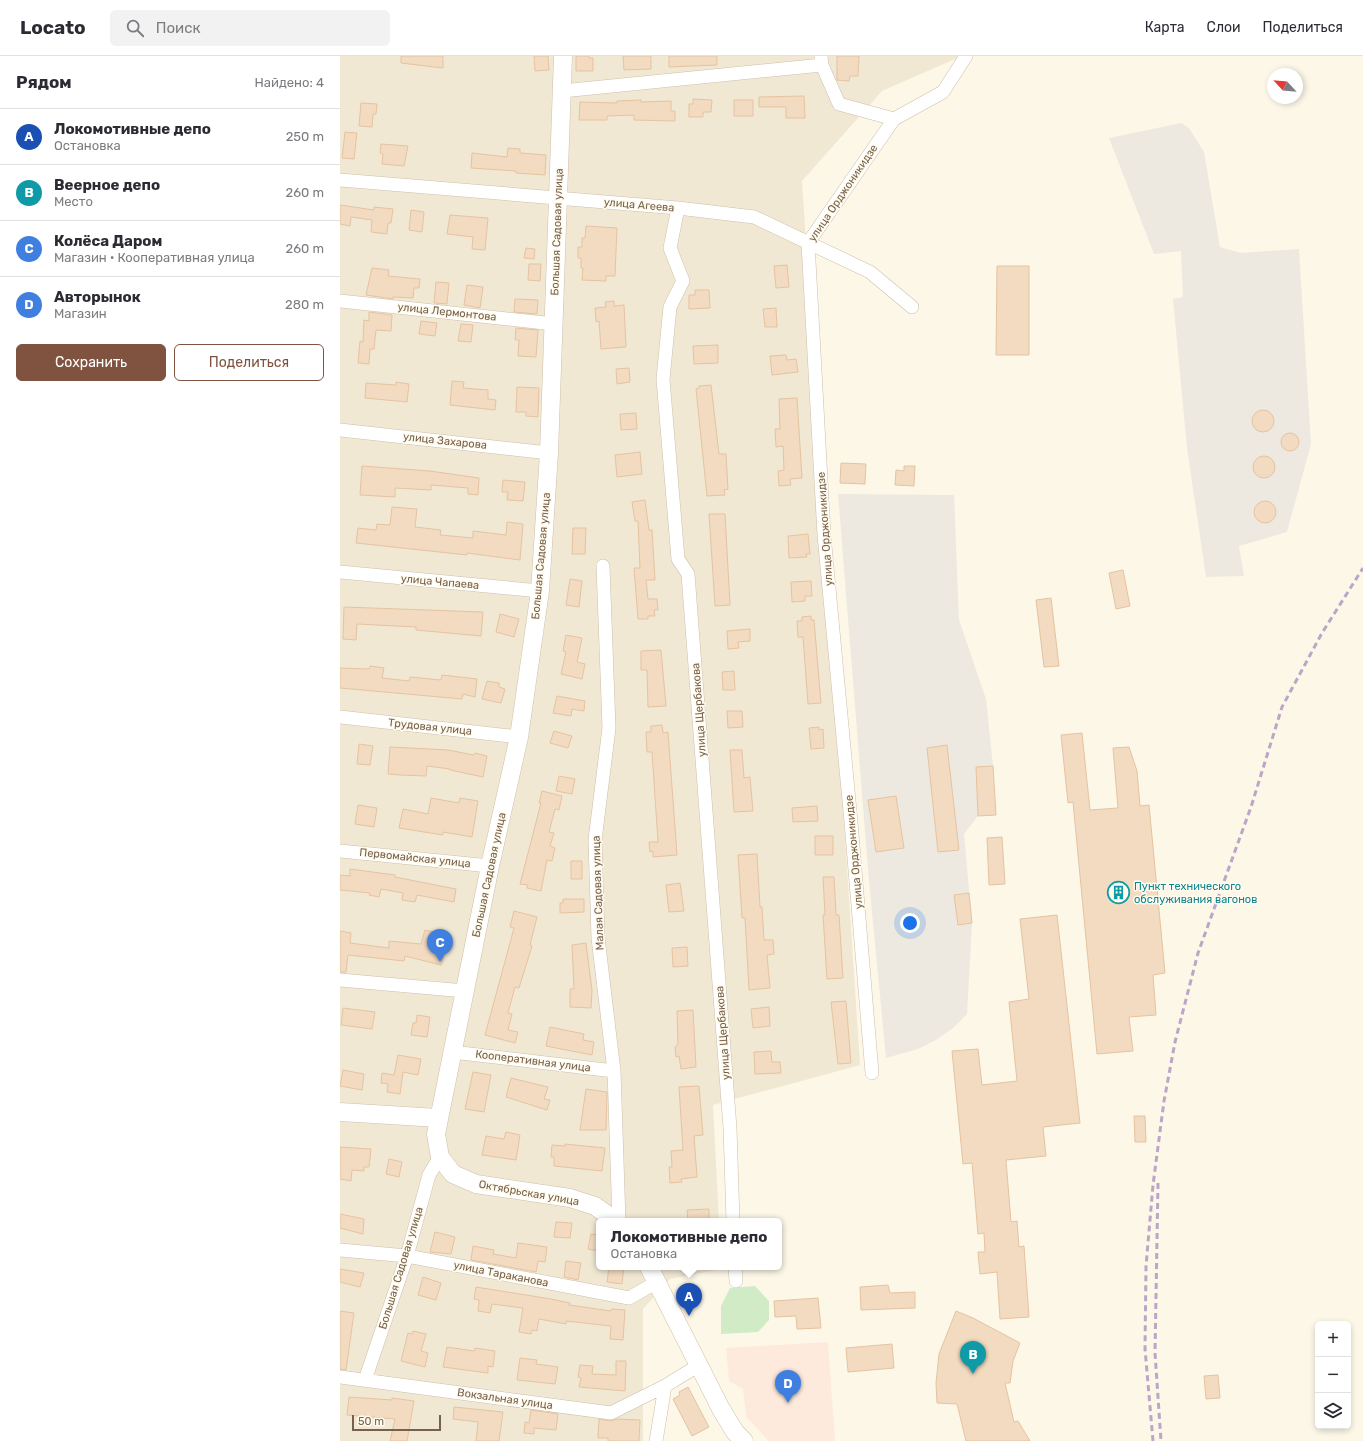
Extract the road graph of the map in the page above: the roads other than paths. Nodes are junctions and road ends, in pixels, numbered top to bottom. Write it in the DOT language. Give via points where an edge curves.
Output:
graph roads {
  1 [pos="563,56"];
  2 [pos="966,56"];
  3 [pos="822,61"];
  4 [pos="562,91"];
  5 [pos="894,119"];
  6 [pos="340,180"];
  7 [pos="559,198"];
  8 [pos="678,208"];
  9 [pos="808,243"];
  10 [pos="340,301"];
  11 [pos="912,308"];
  12 [pos="554,324"];
  13 [pos="340,430"];
  14 [pos="549,453"];
  15 [pos="603,566"];
  16 [pos="340,572"];
  17 [pos="540,591"];
  18 [pos="340,717"];
  19 [pos="519,737"];
  20 [pos="340,851"];
  21 [pos="490,866"];
  22 [pos="340,980"];
  23 [pos="464,991"];
  24 [pos="452,1052"];
  25 [pos="614,1071"];
  26 [pos="872,1073"];
  27 [pos="340,1112"];
  28 [pos="438,1118"];
  29 [pos="440,1157"];
  30 [pos="612,1218"];
  31 [pos="619,1218"];
  32 [pos="733,1218"];
  33 [pos="340,1250"];
  34 [pos="406,1256"];
  35 [pos="735,1270"];
  36 [pos="653,1274"];
  37 [pos="736,1281"];
  38 [pos="699,1365"];
  39 [pos="340,1377"];
  40 [pos="365,1380"];
  41 [pos="665,1386"];
  42 [pos="656,1441"];
  43 [pos="744,1441"];
  1 -- 4 [label="main road, Большая Садовая улица"];
  2 -- 5 [label="street" via="943,92"];
  3 -- 4 [label="street"];
  3 -- 5 [label="street" via="839,104"];
  4 -- 7 [label="main road, Большая Садовая улица"];
  5 -- 9 [label="street, улица Орджоникидзе"];
  6 -- 7 [label="street, улица Агеева"];
  7 -- 8 [label="street, улица Агеева"];
  7 -- 12 [label="main road, Большая Садовая улица"];
  8 -- 9 [label="street, улица Агеева" via="754,217"];
  8 -- 32 [label="street, улица Щербакова" via="670,248 683,281 670,307 663,379 678,559 688,574 729,1120"];
  9 -- 11 [label="street, улица Агеева" via="870,272"];
  9 -- 26 [label="street, улица Орджоникидзе" via="824,535"];
  10 -- 12 [label="street, улица Лермонтова"];
  12 -- 14 [label="main road, Большая Садовая улица"];
  13 -- 14 [label="street, улица Захарова"];
  14 -- 17 [label="main road, Большая Садовая улица"];
  15 -- 25 [label="street, Малая Садовая улица" via="609,728 595,840 598,938"];
  16 -- 17 [label="street, улица Чапаева"];
  17 -- 19 [label="main road, Большая Садовая улица"];
  18 -- 19 [label="street, Трудовая улица"];
  19 -- 21 [label="main road, Большая Садовая улица"];
  20 -- 21 [label="street, Первомайская улица"];
  21 -- 23 [label="main road, Большая Садовая улица"];
  22 -- 23 [label="street"];
  23 -- 24 [label="main road, Большая Садовая улица"];
  24 -- 25 [label="street, Кооперативная улица"];
  24 -- 28 [label="main road, Большая Садовая улица"];
  25 -- 31 [label="street, Малая Садовая улица"];
  27 -- 28 [label="main road"];
  28 -- 29 [label="main road, Октябрьская улица" via="436,1134"];
  29 -- 30 [label="main road, Октябрьская улица" via="453,1174 476,1184 570,1198 595,1206"];
  29 -- 34 [label="street, Большая Садовая улица" via="429,1175"];
  33 -- 34 [label="street, улица Тараканова"];
  34 -- 36 [label="street, улица Тараканова" via="628,1298"];
  34 -- 40 [label="street, Большая Садовая улица"];
  35 -- 37 [label="street"];
  36 -- 38 [label="main road"];
  38 -- 41 [label="street, Вокзальная улица"];
  38 -- 43 [label="main road" via="735,1432"];
  39 -- 40 [label="street, Вокзальная улица"];
  40 -- 41 [label="street, Вокзальная улица" via="611,1413"];
  41 -- 42 [label="street"];
}
